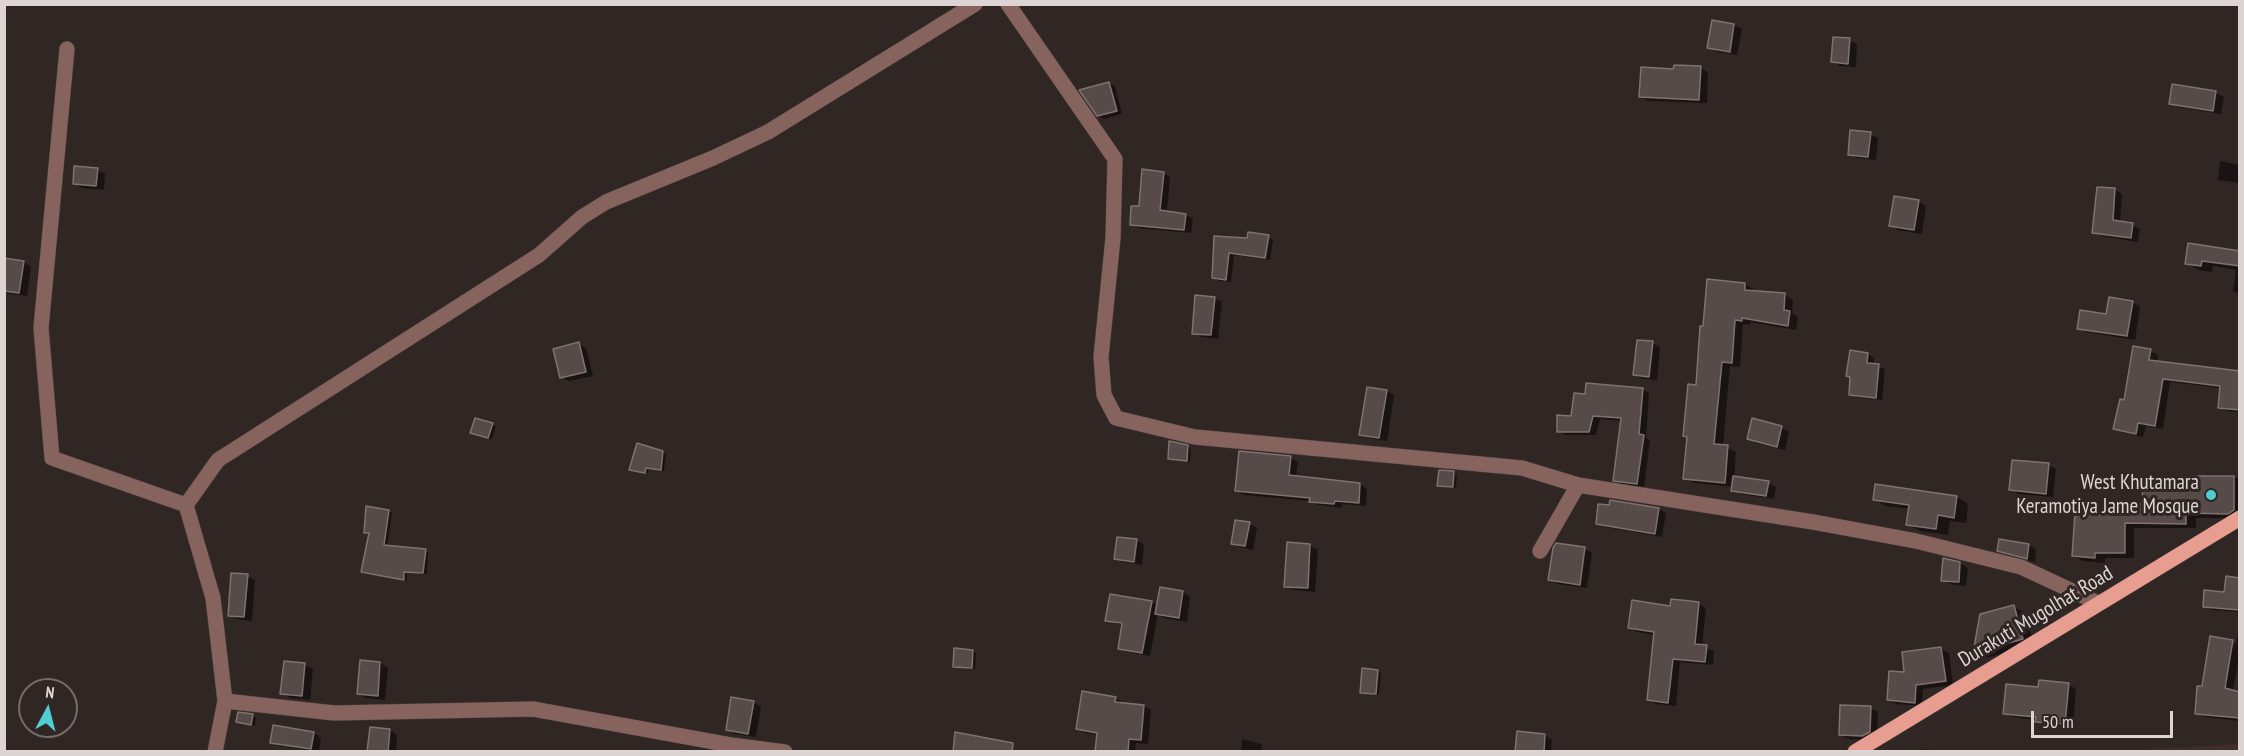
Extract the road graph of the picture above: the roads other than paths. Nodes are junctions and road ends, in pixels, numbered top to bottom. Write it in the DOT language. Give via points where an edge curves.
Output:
graph roads {
  1 [pos="975,4"];
  2 [pos="1008,4"];
  3 [pos="67,49"];
  4 [pos="1578,485"];
  5 [pos="186,505"];
  6 [pos="2240,518"];
  7 [pos="1540,551"];
  8 [pos="2098,603"];
  9 [pos="225,701"];
  10 [pos="215,752"];
  11 [pos="785,752"];
  12 [pos="1856,752"];
  1 -- 5 [label="street" via="768,132 582,217 539,255 218,460"];
  2 -- 4 [label="street" via="1115,159 1113,238 1101,357 1104,395 1116,418 1195,437 1522,468"];
  3 -- 5 [label="street" via="40,328 52,458"];
  4 -- 7 [label="street"];
  4 -- 8 [label="street" via="1916,541 2021,567"];
  5 -- 9 [label="street" via="213,598"];
  6 -- 8 [label="main road, Durakuti Mugolhat Road"];
  8 -- 12 [label="main road, Durakuti Mugolhat Road"];
  9 -- 10 [label="street"];
  9 -- 11 [label="street" via="334,713 533,709"];
}
